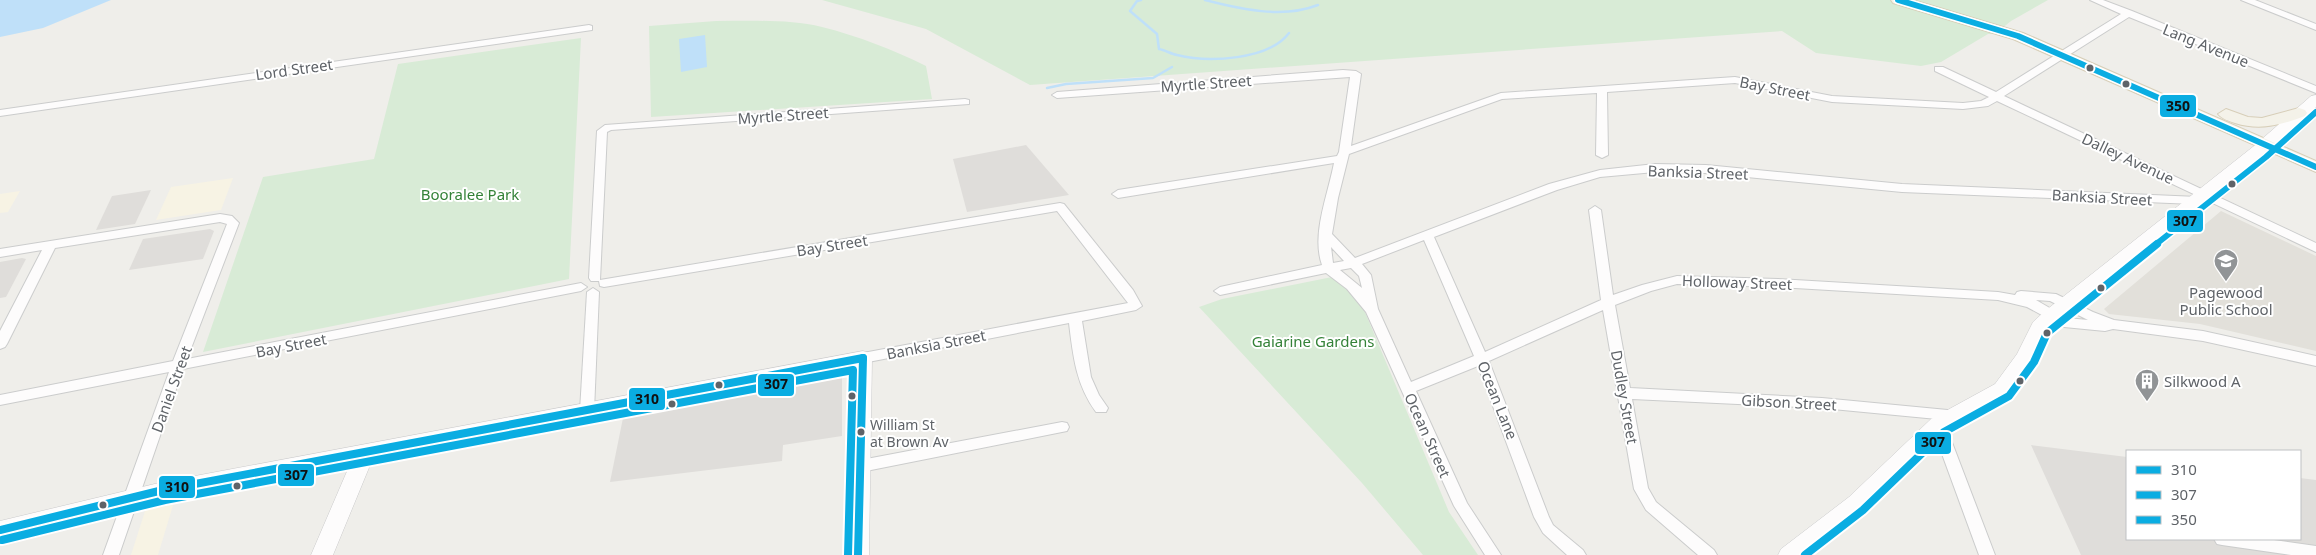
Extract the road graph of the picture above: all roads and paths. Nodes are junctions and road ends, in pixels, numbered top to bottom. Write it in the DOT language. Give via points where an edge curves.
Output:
graph roads {
  1 [pos="1898,0"];
  2 [pos="1915,0"];
  3 [pos="2095,0"];
  4 [pos="2246,0"];
  5 [pos="2129,13"];
  6 [pos="2316,27"];
  7 [pos="589,28"];
  8 [pos="2067,53"];
  9 [pos="1939,69"];
  10 [pos="1602,90"];
  11 [pos="2316,90"];
  12 [pos="1057,95"];
  13 [pos="1998,97"];
  14 [pos="2316,99"];
  15 [pos="2184,100"];
  16 [pos="965,102"];
  17 [pos="0,113"];
  18 [pos="2299,113"];
  19 [pos="2267,141"];
  20 [pos="1602,154"];
  21 [pos="1343,155"];
  22 [pos="2316,158"];
  23 [pos="2316,167"];
  24 [pos="1118,194"];
  25 [pos="2199,197"];
  26 [pos="1595,210"];
  27 [pos="1326,235"];
  28 [pos="1428,236"];
  29 [pos="51,245"];
  30 [pos="2316,248"];
  31 [pos="0,253"];
  32 [pos="1353,262"];
  33 [pos="1330,269"];
  34 [pos="599,280"];
  35 [pos="587,290"];
  36 [pos="1220,291"];
  37 [pos="1998,296"];
  38 [pos="1608,303"];
  39 [pos="1136,306"];
  40 [pos="2059,309"];
  41 [pos="1372,310"];
  42 [pos="1075,318"];
  43 [pos="2113,324"];
  44 [pos="0,344"];
  45 [pos="863,358"];
  46 [pos="1482,360"];
  47 [pos="2316,361"];
  48 [pos="178,365"];
  49 [pos="1407,389"];
  50 [pos="1624,393"];
  51 [pos="0,400"];
  52 [pos="1101,408"];
  53 [pos="587,411"];
  54 [pos="1945,420"];
  55 [pos="1062,427"];
  56 [pos="365,452"];
  57 [pos="861,466"];
  58 [pos="131,497"];
  59 [pos="0,530"];
  60 [pos="2229,540"];
  61 [pos="2316,552"];
  62 [pos="111,555"];
  63 [pos="322,555"];
  64 [pos="858,555"];
  65 [pos="1492,555"];
  66 [pos="1578,555"];
  67 [pos="1709,555"];
  68 [pos="1789,555"];
  69 [pos="1987,555"];
  1 -- 8 [label="main road"];
  2 -- 8 [label="main road" via="1998,24"];
  3 -- 5 [label="street, Lang Avenue"];
  4 -- 6 [label="street"];
  5 -- 8 [label="street, Bay Street"];
  5 -- 11 [label="street, Lang Avenue"];
  7 -- 17 [label="street, Lord Street"];
  8 -- 13 [label="street, Bay Street"];
  8 -- 15 [label="main road"];
  8 -- 19 [label="main road"];
  9 -- 13 [label="street, Dalley Avenue"];
  10 -- 13 [label="street, Bay Street" via="1735,80 1841,100 1963,106 1984,104"];
  10 -- 20 [label="street"];
  10 -- 21 [label="street, Bay Street" via="1501,96"];
  12 -- 21 [label="street, Myrtle Street" via="1356,74"];
  13 -- 25 [label="street, Dalley Avenue"];
  14 -- 18 [label="street"];
  15 -- 18 [label="main road" via="2256,124 2269,124"];
  15 -- 19 [label="main road"];
  16 -- 34 [label="street, Myrtle Street" via="609,127 602,131"];
  18 -- 19 [label="street"];
  19 -- 22 [label="main road"];
  19 -- 23 [label="main road"];
  19 -- 25 [label="street"];
  21 -- 24 [label="street, Bay Street"];
  21 -- 27 [label="street"];
  25 -- 28 [label="street, Banksia Street" via="1902,188 1706,169 1655,168 1600,174 1553,187"];
  25 -- 30 [label="street, Dalley Avenue"];
  25 -- 40 [label="street"];
  26 -- 38 [label="street, Dudley Street"];
  27 -- 32 [label="street, Ocean Street"];
  27 -- 33 [label="street" via="1324,248"];
  28 -- 32 [label="street, Banksia Street"];
  28 -- 46 [label="street, Ocean Lane"];
  29 -- 31 [label="street"];
  29 -- 44 [label="street"];
  29 -- 48 [label="street, Daniel Street" via="220,218 233,223"];
  32 -- 33 [label="street, Banksia Street"];
  32 -- 41 [label="street, Ocean Street" via="1365,275"];
  33 -- 36 [label="street, Banksia Street"];
  33 -- 41 [label="street, Ocean Street" via="1357,291"];
  34 -- 35 [label="street" via="601,289"];
  34 -- 39 [label="street, Bay Street" via="1060,207"];
  35 -- 48 [label="street, Bay Street"];
  35 -- 53 [label="street"];
  37 -- 38 [label="street, Holloway Street" via="1677,280"];
  37 -- 40 [label="street, Holloway Street"];
  37 -- 40 [label="street, Holloway Street" via="2052,297"];
  38 -- 46 [label="street, Holloway Street"];
  38 -- 50 [label="street, Dudley Street"];
  39 -- 42 [label="street, Banksia Street"];
  40 -- 43 [label="street, Holloway Street"];
  40 -- 43 [label="street, Holloway Street" via="2072,323"];
  40 -- 54 [label="street" via="2040,326 2025,358 2002,389"];
  41 -- 49 [label="street, Ocean Street"];
  42 -- 45 [label="street, Banksia Street"];
  42 -- 52 [label="street" via="1081,367 1091,396"];
  43 -- 47 [label="street, Holloway Street" via="2203,336"];
  45 -- 53 [label="street, Banksia Street"];
  45 -- 57 [label="street"];
  46 -- 49 [label="street, Holloway Street"];
  46 -- 66 [label="street, Ocean Lane" via="1542,517 1548,529"];
  48 -- 51 [label="street, Bay Street"];
  48 -- 58 [label="street, Daniel Street"];
  49 -- 65 [label="street, Ocean Street" via="1461,506"];
  50 -- 54 [label="street, Gibson Street" via="1822,403"];
  50 -- 67 [label="street, Dudley Street" via="1641,489 1650,506"];
  53 -- 56 [label="street, Banksia Street"];
  54 -- 68 [label="street" via="1856,503"];
  54 -- 69 [label="street"];
  55 -- 57 [label="street"];
  56 -- 58 [label="street, Banksia Street"];
  56 -- 63 [label="street"];
  57 -- 64 [label="street"];
  58 -- 59 [label="street, Banksia Street"];
  58 -- 62 [label="street, Daniel Street"];
  60 -- 61 [label="street"];
}
